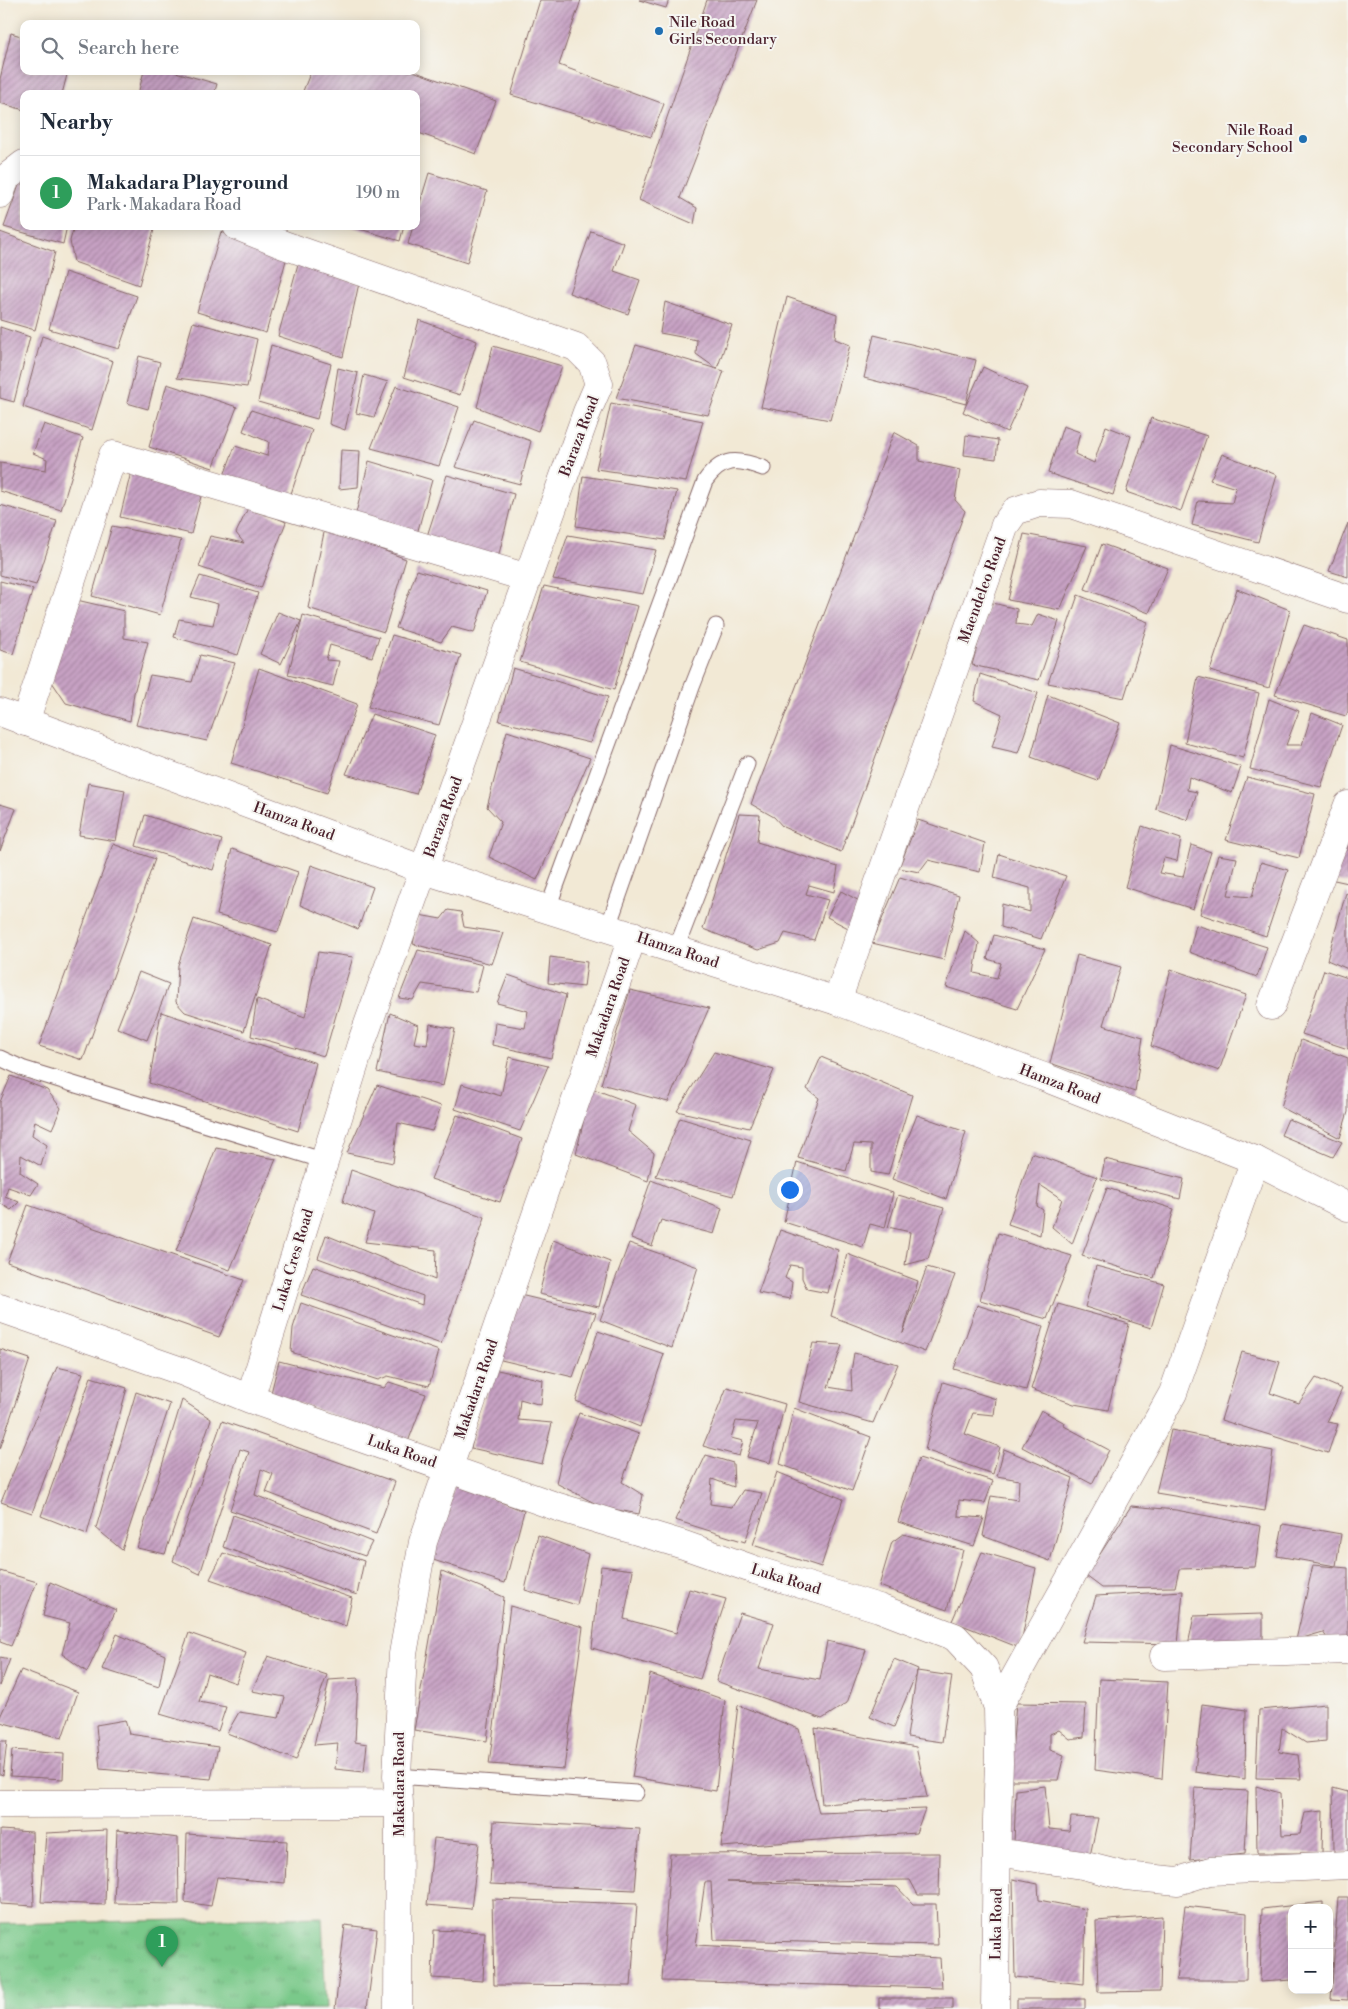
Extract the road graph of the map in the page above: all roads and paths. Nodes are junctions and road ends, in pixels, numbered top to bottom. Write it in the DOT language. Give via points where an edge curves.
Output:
graph roads {
  1 [pos="20,167"];
  2 [pos="0,194"];
  3 [pos="247,230"];
  4 [pos="764,468"];
  5 [pos="528,578"];
  6 [pos="1348,599"];
  7 [pos="716,626"];
  8 [pos="0,712"];
  9 [pos="26,722"];
  10 [pos="747,764"];
  11 [pos="1348,804"];
  12 [pos="424,870"];
  13 [pos="548,908"];
  14 [pos="620,931"];
  15 [pos="676,949"];
  16 [pos="837,1001"];
  17 [pos="1271,1006"];
  18 [pos="0,1058"];
  19 [pos="1255,1160"];
  20 [pos="324,1161"];
  21 [pos="1348,1207"];
  22 [pos="0,1308"];
  23 [pos="250,1399"];
  24 [pos="449,1468"];
  25 [pos="1348,1650"];
  26 [pos="1164,1656"];
  27 [pos="998,1708"];
  28 [pos="397,1776"];
  29 [pos="636,1793"];
  30 [pos="399,1803"];
  31 [pos="0,1804"];
  32 [pos="997,1852"];
  33 [pos="1348,1865"];
  34 [pos="398,2009"];
  35 [pos="995,2009"];
  1 -- 2 [label="street" via="6,178"];
  3 -- 5 [label="street, Baraza Road" via="576,347 592,363 599,384"];
  4 -- 13 [label="lane" via="750,463 726,462 714,469 704,481"];
  5 -- 9 [label="street" via="113,455"];
  5 -- 12 [label="street, Baraza Road"];
  6 -- 16 [label="street, Maendeleo Road" via="1070,504 1039,503 1015,511 1005,525"];
  7 -- 14 [label="lane" via="692,687"];
  8 -- 9 [label="street, Hamza Road"];
  9 -- 12 [label="street, Hamza Road"];
  10 -- 15 [label="lane"];
  11 -- 17 [label="street"];
  12 -- 13 [label="street, Hamza Road"];
  12 -- 20 [label="street, Luka Cres Road" via="361,1044"];
  13 -- 14 [label="street, Hamza Road"];
  14 -- 15 [label="street, Hamza Road"];
  14 -- 24 [label="street, Makadara Road"];
  15 -- 16 [label="street, Hamza Road"];
  16 -- 19 [label="street, Hamza Road" via="1044,1077"];
  18 -- 20 [label="lane" via="24,1069"];
  19 -- 21 [label="street, Hamza Road"];
  19 -- 27 [label="street" via="1173,1393"];
  20 -- 23 [label="street, Luka Cres Road"];
  22 -- 23 [label="street"];
  23 -- 24 [label="street, Luka Road"];
  24 -- 27 [label="street, Luka Road" via="879,1608 955,1637 984,1668"];
  24 -- 28 [label="street, Makadara Road" via="423,1542 403,1654"];
  25 -- 26 [label="street"];
  27 -- 32 [label="street, Luka Road"];
  28 -- 29 [label="lane"];
  28 -- 30 [label="street, Makadara Road"];
  30 -- 31 [label="street"];
  30 -- 34 [label="street, Makadara Road"];
  32 -- 33 [label="street" via="1082,1865 1125,1876 1178,1881 1210,1871"];
  32 -- 35 [label="street, Luka Road"];
}
